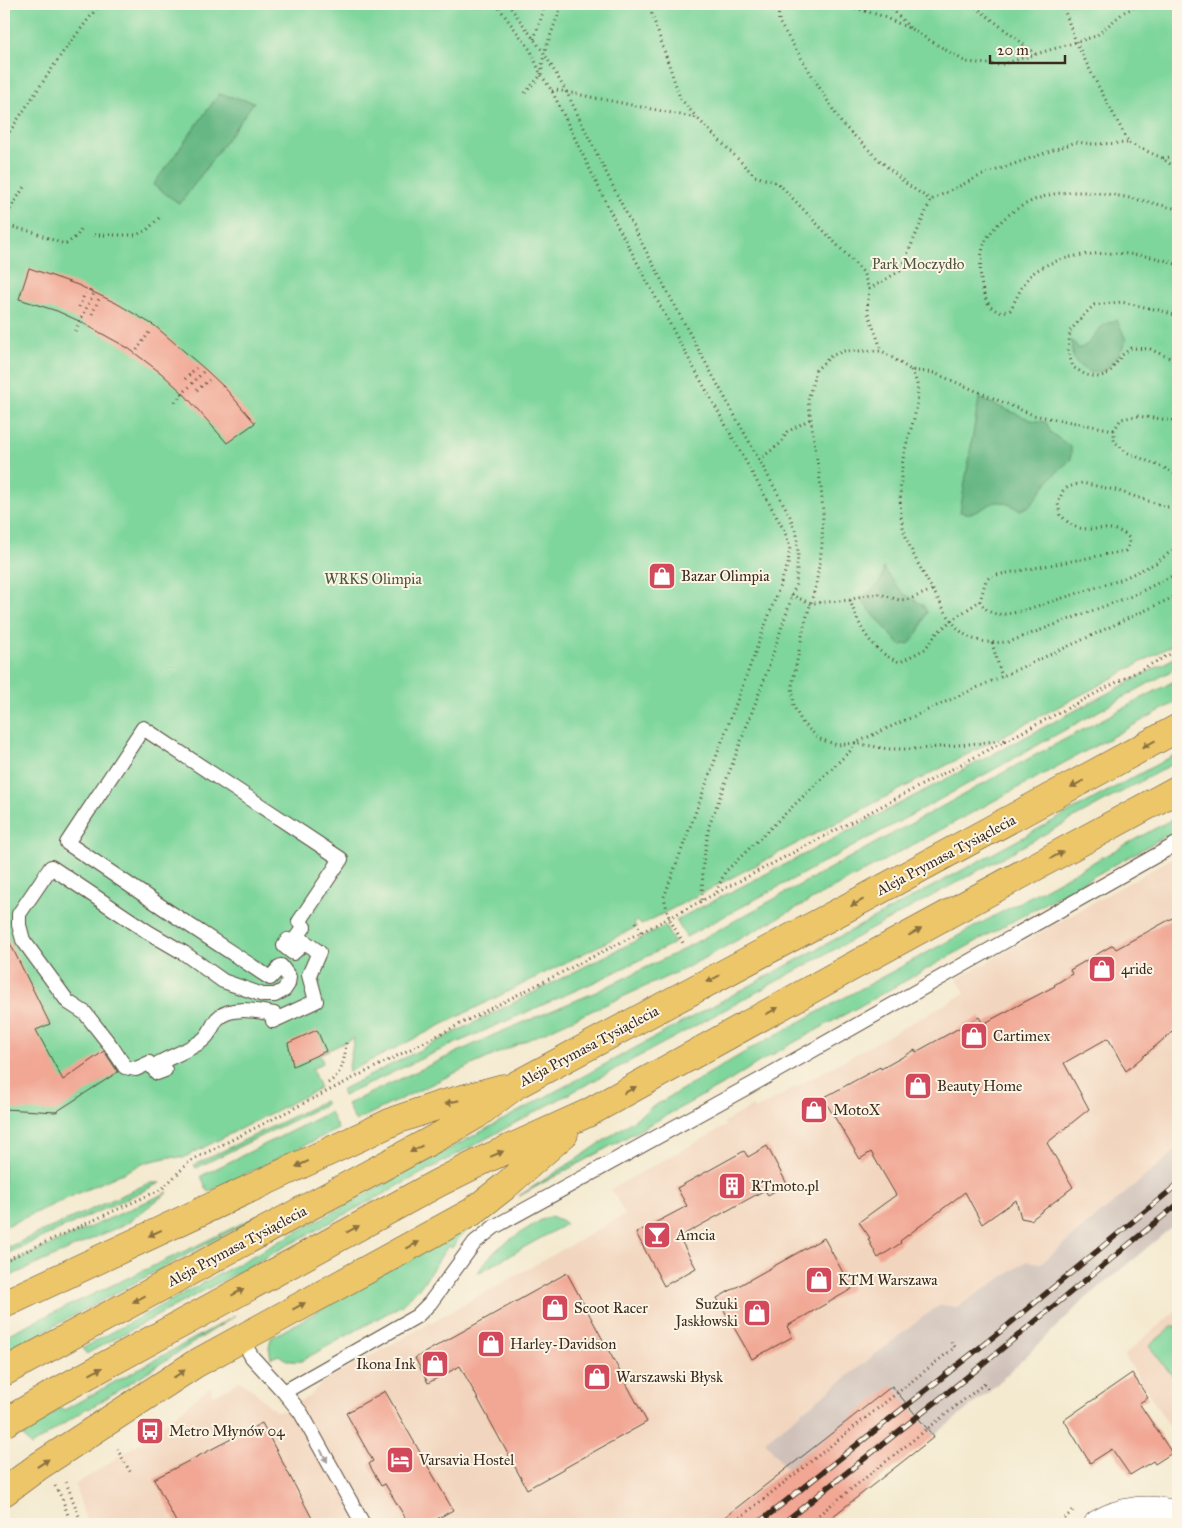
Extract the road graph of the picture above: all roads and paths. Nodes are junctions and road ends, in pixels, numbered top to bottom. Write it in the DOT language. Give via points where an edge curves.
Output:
graph roads {
  1 [pos="100,4"];
  2 [pos="496,4"];
  3 [pos="508,4"];
  4 [pos="546,4"];
  5 [pos="562,4"];
  6 [pos="656,4"];
  7 [pos="769,4"];
  8 [pos="778,4"];
  9 [pos="841,4"];
  10 [pos="890,4"];
  11 [pos="972,4"];
  12 [pos="1062,4"];
  13 [pos="1142,4"];
  14 [pos="778,9"];
  15 [pos="911,30"];
  16 [pos="534,40"];
  17 [pos="1076,42"];
  18 [pos="544,53"];
  19 [pos="1037,54"];
  20 [pos="541,75"];
  21 [pos="552,91"];
  22 [pos="524,93"];
  23 [pos="568,93"];
  24 [pos="697,118"];
  25 [pos="4,140"];
  26 [pos="1129,143"];
  27 [pos="1178,156"];
  28 [pos="1162,158"];
  29 [pos="1178,170"];
  30 [pos="24,187"];
  31 [pos="930,200"];
  32 [pos="1178,209"];
  33 [pos="161,216"];
  34 [pos="4,224"];
  35 [pos="82,227"];
  36 [pos="94,235"];
  37 [pos="1178,265"];
  38 [pos="870,289"];
  39 [pos="85,293"];
  40 [pos="94,293"];
  41 [pos="99,299"];
  42 [pos="79,307"];
  43 [pos="92,314"];
  44 [pos="1178,316"];
  45 [pos="75,331"];
  46 [pos="150,332"];
  47 [pos="137,350"];
  48 [pos="882,351"];
  49 [pos="1178,362"];
  50 [pos="196,368"];
  51 [pos="911,370"];
  52 [pos="204,372"];
  53 [pos="186,379"];
  54 [pos="209,380"];
  55 [pos="198,390"];
  56 [pos="175,402"];
  57 [pos="812,418"];
  58 [pos="1178,421"];
  59 [pos="1114,430"];
  60 [pos="759,460"];
  61 [pos="1178,476"];
  62 [pos="1178,505"];
  63 [pos="1178,546"];
  64 [pos="1178,573"];
  65 [pos="932,590"];
  66 [pos="1178,594"];
  67 [pos="792,595"];
  68 [pos="850,600"];
  69 [pos="980,600"];
  70 [pos="810,603"];
  71 [pos="951,622"];
  72 [pos="992,643"];
  73 [pos="1178,650"];
  74 [pos="1002,677"];
  75 [pos="1178,728"];
  76 [pos="1011,739"];
  77 [pos="855,743"];
  78 [pos="1178,789"];
  79 [pos="1178,843"];
  80 [pos="716,893"];
  81 [pos="702,900"];
  82 [pos="669,918"];
  83 [pos="636,922"];
  84 [pos="641,932"];
  85 [pos="683,944"];
  86 [pos="316,1002"];
  87 [pos="346,1041"];
  88 [pos="328,1083"];
  89 [pos="516,1085"];
  90 [pos="588,1113"];
  91 [pos="4,1261"];
  92 [pos="4,1304"];
  93 [pos="241,1338"];
  94 [pos="949,1340"];
  95 [pos="4,1372"];
  96 [pos="990,1391"];
  97 [pos="284,1392"];
  98 [pos="4,1423"];
  99 [pos="117,1449"];
  100 [pos="132,1475"];
  101 [pos="52,1482"];
  102 [pos="66,1482"];
  103 [pos="4,1492"];
  104 [pos="1178,1516"];
  105 [pos="72,1524"];
  106 [pos="82,1524"];
  107 [pos="363,1524"];
  108 [pos="732,1524"];
  109 [pos="807,1524"];
  110 [pos="1098,1524"];
  1 -- 25 [label="path" via="62,52"];
  2 -- 20 [label="path" via="531,51"];
  3 -- 16 [label="path"];
  4 -- 16 [label="path"];
  5 -- 18 [label="path"];
  6 -- 24 [label="path" via="652,14 680,98"];
  7 -- 14 [label="path"];
  8 -- 14 [label="path"];
  9 -- 15 [label="path" via="879,15"];
  10 -- 15 [label="path"];
  11 -- 19 [label="path"];
  12 -- 17 [label="path"];
  13 -- 17 [label="path" via="1124,12 1096,36"];
  14 -- 31 [label="path" via="779,22 787,37 842,124 908,185"];
  15 -- 19 [label="path" via="966,62 1000,64"];
  16 -- 18 [label="path"];
  17 -- 19 [label="path"];
  17 -- 26 [label="path"];
  18 -- 20 [label="path"];
  18 -- 23 [label="path"];
  20 -- 21 [label="path"];
  20 -- 22 [label="path"];
  21 -- 23 [label="path"];
  21 -- 82 [label="path" via="615,221 785,532 790,547 788,564 664,897"];
  23 -- 24 [label="path"];
  23 -- 60 [label="path" via="628,217"];
  24 -- 38 [label="path" via="755,176 778,183 863,272"];
  26 -- 28 [label="path"];
  26 -- 31 [label="path" via="1076,142 980,176"];
  27 -- 28 [label="path"];
  28 -- 29 [label="path"];
  30 -- 34 [label="path"];
  31 -- 38 [label="path" via="900,271"];
  32 -- 37 [label="path" via="1081,192 1052,194 1019,207 1001,220 986,240 981,254 980,278 988,303 995,310 1004,312 1010,310 1024,282 1053,261 1086,255 1138,255"];
  33 -- 36 [label="path" via="147,230 136,235"];
  34 -- 35 [label="path" via="66,244 77,236"];
  38 -- 48 [label="path" via="867,310"];
  39 -- 42 [label="path"];
  40 -- 45 [label="path"];
  41 -- 43 [label="path"];
  44 -- 49 [label="path" via="1120,302 1094,306 1070,331 1068,351 1073,367 1086,375 1099,377 1109,373 1131,348 1150,349"];
  46 -- 47 [label="path"];
  48 -- 51 [label="path"];
  48 -- 57 [label="path" via="844,351 831,356 816,370 808,400"];
  50 -- 53 [label="path"];
  51 -- 59 [label="path" via="934,373 1033,416"];
  51 -- 65 [label="path" via="917,384 917,404 904,458 900,502 904,533"];
  52 -- 56 [label="path"];
  54 -- 55 [label="path"];
  57 -- 60 [label="path" via="788,432"];
  57 -- 70 [label="path" via="823,512 822,546"];
  58 -- 59 [label="path" via="1137,416 1121,419"];
  59 -- 61 [label="path" via="1114,441 1126,452"];
  60 -- 67 [label="path" via="797,535 796,584"];
  62 -- 69 [label="path" via="1167,507 1115,490 1082,484 1068,486 1058,503 1060,515 1077,528 1121,531 1129,538 1125,551 991,576 986,580"];
  63 -- 69 [label="path" via="1156,563 1120,580 1018,612 994,614 985,609"];
  64 -- 72 [label="path" via="1134,595 1034,633 1009,642"];
  65 -- 68 [label="path" via="910,599 899,600 880,594"];
  65 -- 71 [label="path"];
  66 -- 74 [label="path"];
  67 -- 70 [label="path"];
  67 -- 81 [label="path" via="767,672 709,826"];
  68 -- 70 [label="path"];
  68 -- 71 [label="path" via="872,645 887,658 900,662 925,649"];
  69 -- 71 [label="path"];
  70 -- 77 [label="path" via="792,686 794,707 803,724 820,739 838,745"];
  71 -- 72 [label="path" via="960,632"];
  72 -- 74 [label="path"];
  73 -- 76 [label="path"];
  74 -- 77 [label="path"];
  75 -- 89 [label="main road, Aleja Prymasa Tysiąclecia, one-way"];
  76 -- 77 [label="path" via="919,749 888,749"];
  76 -- 80 [label="path"];
  77 -- 80 [label="path" via="725,872"];
  90 -- 78 [label="main road, one-way"];
  79 -- 97 [label="lane" via="494,1227 475,1242 430,1304 417,1316"];
  80 -- 81 [label="path"];
  81 -- 82 [label="path"];
  82 -- 84 [label="path"];
  82 -- 85 [label="path"];
  83 -- 84 [label="path"];
  84 -- 91 [label="path" via="190,1161 162,1189"];
  86 -- 86 [label="lane" via="308,975 319,952 305,942 293,953 284,946 288,940 293,942 304,927 299,922 341,859 143,728 67,843 270,978 281,966 288,976 288,984 275,995 263,995 223,981 51,867 19,914 24,940 68,1002 85,1012 125,1067 136,1069 149,1063 157,1073 165,1070 159,1063 203,1040 216,1020 226,1012 260,1011 274,1014 277,1017 274,1021"];
  87 -- 88 [label="path" via="340,1073"];
  89 -- 92 [label="main road, one-way" via="396,1120"];
  89 -- 95 [label="main road, Aleja Prymasa Tysiąclecia, one-way" via="454,1128"];
  93 -- 90 [label="main road, one-way" via="472,1212"];
  98 -- 90 [label="main road, one-way, bridge" via="310,1252 478,1163"];
  93 -- 97 [label="lane" via="252,1357"];
  103 -- 93 [label="main road, one-way" via="130,1405"];
  94 -- 108 [label="path" via="955,1347"];
  96 -- 109 [label="path" via="984,1384"];
  97 -- 107 [label="lane, one-way" via="301,1414"];
  99 -- 100 [label="path"];
  101 -- 105 [label="path"];
  102 -- 106 [label="path"];
  104 -- 110 [label="street" via="1146,1510 1116,1516"];
}
